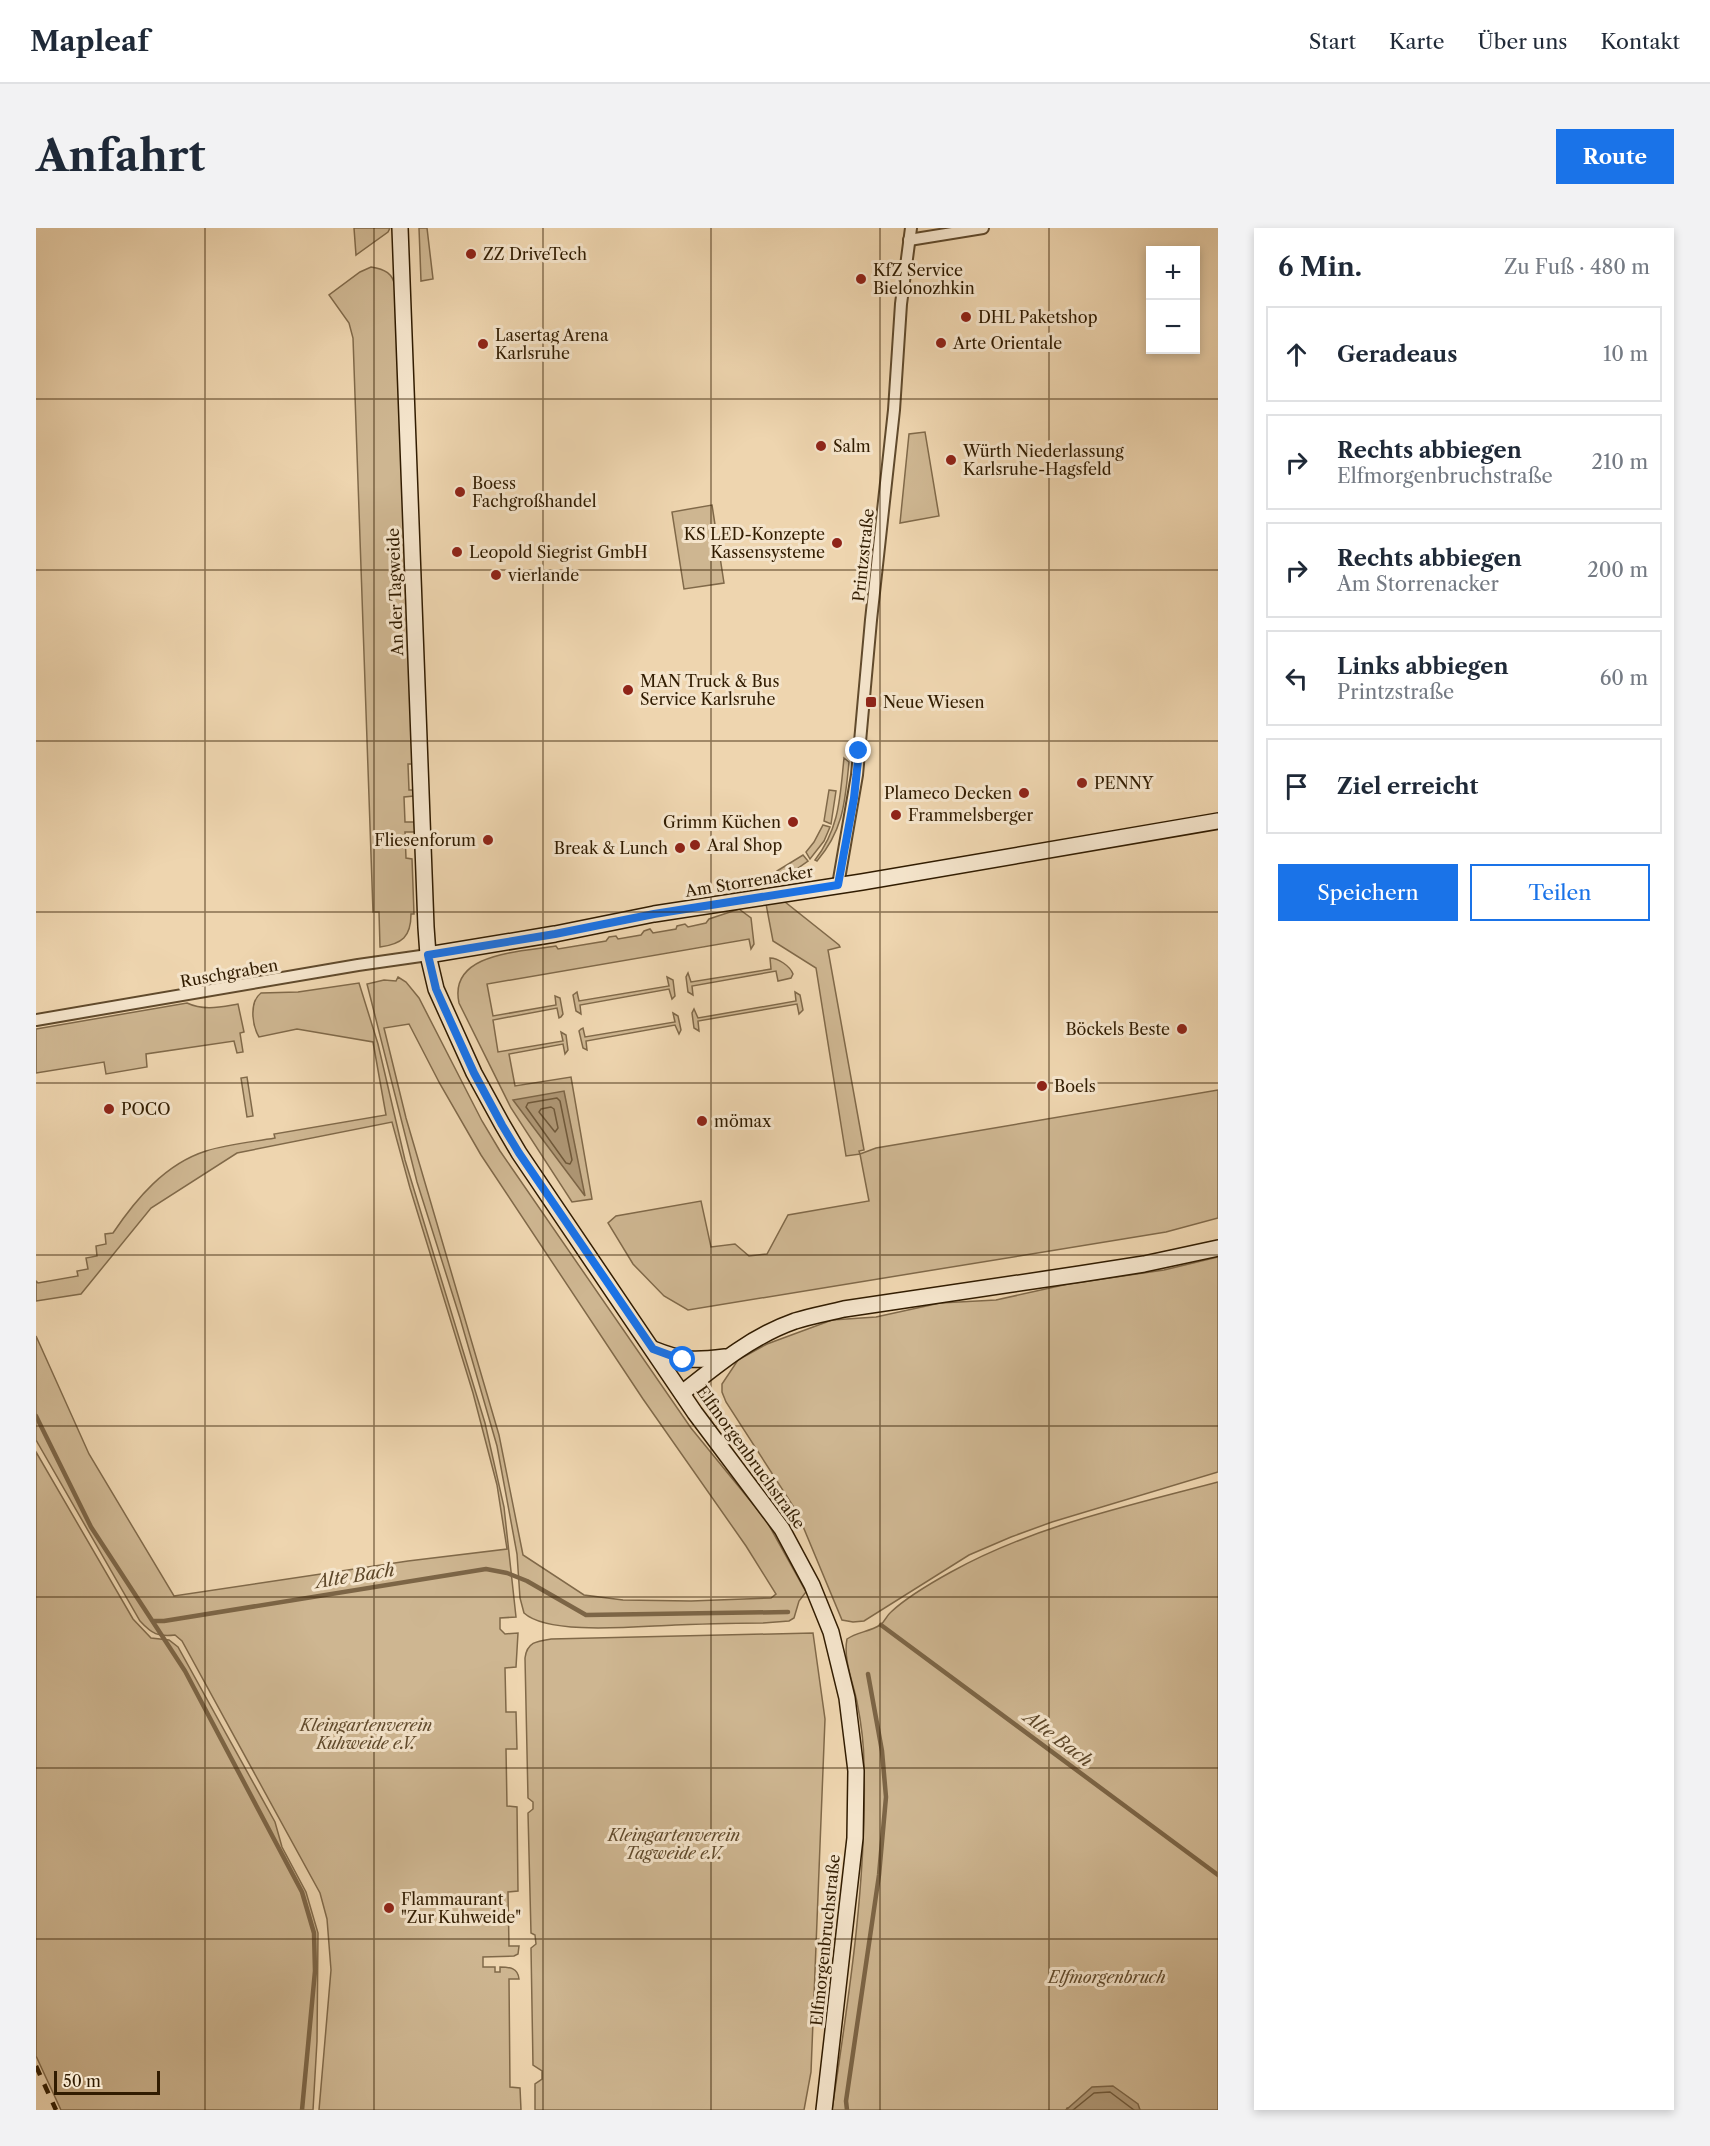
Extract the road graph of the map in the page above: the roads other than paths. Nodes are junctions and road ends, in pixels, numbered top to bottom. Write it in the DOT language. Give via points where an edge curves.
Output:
graph roads {
  1 [pos="400,228"];
  2 [pos="911,228"];
  3 [pos="983,228"];
  4 [pos="909,240"];
  5 [pos="1218,821"];
  6 [pos="838,885"];
  7 [pos="428,955"];
  8 [pos="36,1020"];
  9 [pos="1218,1248"];
  10 [pos="653,1349"];
  11 [pos="728,1357"];
  12 [pos="682,1393"];
  13 [pos="824,2110"];
  1 -- 7 [label="main road, An der Tagweide"];
  2 -- 4 [label="street, Printzstraße"];
  3 -- 4 [label="street"];
  4 -- 6 [label="street, Printzstraße" via="857,776"];
  5 -- 6 [label="main road, Am Storrenacker"];
  6 -- 7 [label="main road, Am Storrenacker"];
  7 -- 8 [label="street, Ruschgraben"];
  7 -- 10 [label="main road, Elfmorgenbruchstraße" via="444,1007 502,1125"];
  9 -- 11 [label="main road" via="1091,1273 844,1309 774,1330"];
  10 -- 11 [label="main road" via="683,1360"];
  10 -- 12 [label="main road, Elfmorgenbruchstraße"];
  11 -- 12 [label="main road"];
  12 -- 13 [label="main road, Elfmorgenbruchstraße" via="770,1510 796,1552 824,1613 847,1698 856,1771 855,1838"];
}
